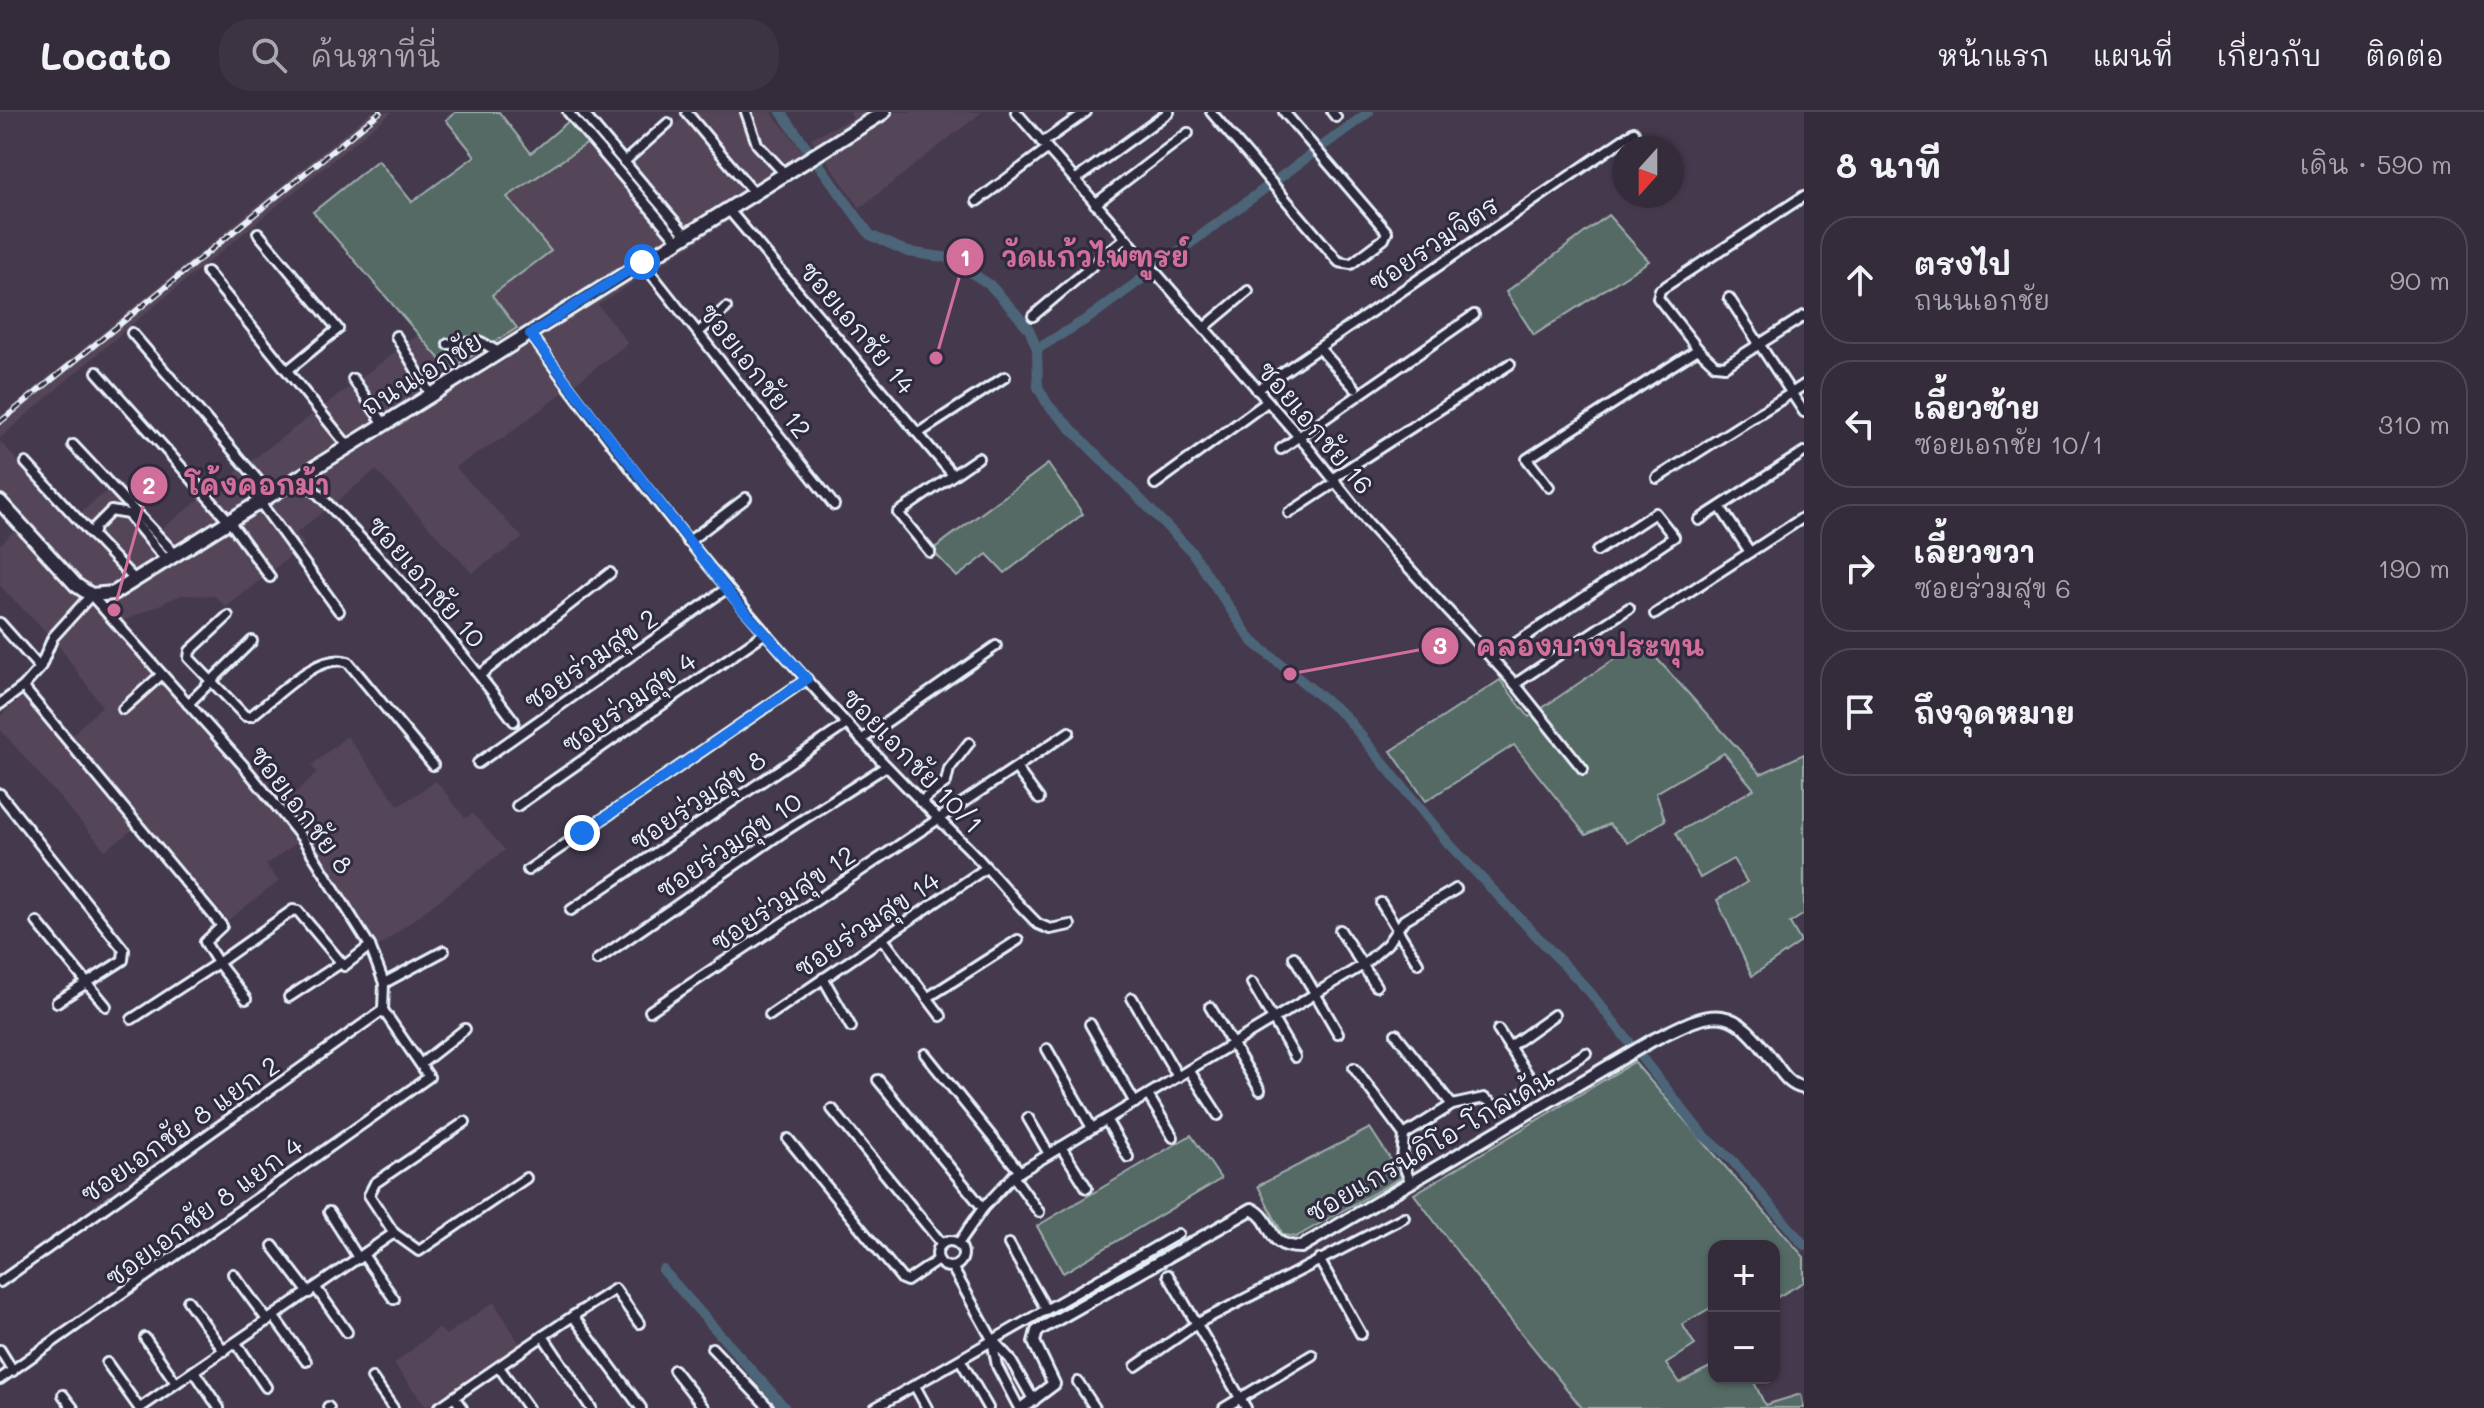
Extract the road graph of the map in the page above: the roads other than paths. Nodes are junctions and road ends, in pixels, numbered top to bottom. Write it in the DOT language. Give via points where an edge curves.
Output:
graph roads {
  1 [pos="568,112"];
  2 [pos="582,112"];
  3 [pos="746,112"];
  4 [pos="884,112"];
  5 [pos="1016,112"];
  6 [pos="1086,112"];
  7 [pos="1169,112"];
  8 [pos="1211,112"];
  9 [pos="1284,112"];
  10 [pos="687,113"];
  11 [pos="668,123"];
  12 [pos="1634,132"];
  13 [pos="1188,133"];
  14 [pos="1045,146"];
  15 [pos="624,162"];
  16 [pos="785,174"];
  17 [pos="1075,180"];
  18 [pos="754,193"];
  19 [pos="1804,196"];
  20 [pos="977,201"];
  21 [pos="1095,204"];
  22 [pos="728,209"];
  23 [pos="258,233"];
  24 [pos="682,238"];
  25 [pos="1125,238"];
  26 [pos="642,262"];
  27 [pos="207,272"];
  28 [pos="1248,291"];
  29 [pos="1729,298"];
  30 [pos="726,308"];
  31 [pos="1474,315"];
  32 [pos="1033,316"];
  33 [pos="1804,316"];
  34 [pos="1205,327"];
  35 [pos="699,332"];
  36 [pos="132,333"];
  37 [pos="530,334"];
  38 [pos="396,336"];
  39 [pos="448,344"];
  40 [pos="1761,344"];
  41 [pos="1319,348"];
  42 [pos="1698,349"];
  43 [pos="500,353"];
  44 [pos="1510,364"];
  45 [pos="288,370"];
  46 [pos="97,372"];
  47 [pos="1005,377"];
  48 [pos="353,379"];
  49 [pos="1804,385"];
  50 [pos="1355,388"];
  51 [pos="1257,390"];
  52 [pos="1792,393"];
  53 [pos="431,395"];
  54 [pos="1267,402"];
  55 [pos="1804,412"];
  56 [pos="384,424"];
  57 [pos="920,432"];
  58 [pos="1299,437"];
  59 [pos="73,445"];
  60 [pos="348,446"];
  61 [pos="1281,449"];
  62 [pos="1804,452"];
  63 [pos="978,458"];
  64 [pos="26,463"];
  65 [pos="953,475"];
  66 [pos="300,476"];
  67 [pos="1657,478"];
  68 [pos="1334,480"];
  69 [pos="1155,484"];
  70 [pos="1549,487"];
  71 [pos="265,498"];
  72 [pos="746,498"];
  73 [pos="0,502"];
  74 [pos="834,505"];
  75 [pos="1720,507"];
  76 [pos="1289,513"];
  77 [pos="1804,517"];
  78 [pos="1699,520"];
  79 [pos="229,521"];
  80 [pos="93,536"];
  81 [pos="688,542"];
  82 [pos="1597,551"];
  83 [pos="930,552"];
  84 [pos="1750,552"];
  85 [pos="171,557"];
  86 [pos="610,573"];
  87 [pos="270,577"];
  88 [pos="136,581"];
  89 [pos="726,589"];
  90 [pos="91,595"];
  91 [pos="1629,608"];
  92 [pos="339,611"];
  93 [pos="1655,614"];
  94 [pos="228,616"];
  95 [pos="0,623"];
  96 [pos="765,633"];
  97 [pos="252,641"];
  98 [pos="996,646"];
  99 [pos="1492,659"];
  100 [pos="40,668"];
  101 [pos="161,675"];
  102 [pos="480,675"];
  103 [pos="807,679"];
  104 [pos="210,682"];
  105 [pos="1515,684"];
  106 [pos="23,687"];
  107 [pos="1,700"];
  108 [pos="188,704"];
  109 [pos="123,709"];
  110 [pos="514,721"];
  111 [pos="847,724"];
  112 [pos="1069,732"];
  113 [pos="861,740"];
  114 [pos="969,743"];
  115 [pos="478,763"];
  116 [pos="433,765"];
  117 [pos="885,767"];
  118 [pos="1016,768"];
  119 [pos="1583,769"];
  120 [pos="0,794"];
  121 [pos="1039,799"];
  122 [pos="920,802"];
  123 [pos="517,806"];
  124 [pos="938,820"];
  125 [pos="986,868"];
  126 [pos="528,870"];
  127 [pos="1456,889"];
  128 [pos="1381,903"];
  129 [pos="571,910"];
  130 [pos="37,922"];
  131 [pos="1070,925"];
  132 [pos="1397,928"];
  133 [pos="1340,930"];
  134 [pos="883,939"];
  135 [pos="1018,940"];
  136 [pos="370,946"];
  137 [pos="444,951"];
  138 [pos="1294,957"];
  139 [pos="597,960"];
  140 [pos="218,963"];
  141 [pos="341,963"];
  142 [pos="1418,963"];
  143 [pos="1363,965"];
  144 [pos="823,978"];
  145 [pos="86,981"];
  146 [pos="384,983"];
  147 [pos="1252,983"];
  148 [pos="1376,986"];
  149 [pos="1314,992"];
  150 [pos="289,997"];
  151 [pos="927,998"];
  152 [pos="1132,998"];
  153 [pos="246,999"];
  154 [pos="57,1002"];
  155 [pos="106,1006"];
  156 [pos="1210,1007"];
  157 [pos="383,1010"];
  158 [pos="650,1011"];
  159 [pos="770,1015"];
  160 [pos="1554,1015"];
  161 [pos="941,1016"];
  162 [pos="1272,1017"];
  163 [pos="132,1019"];
  164 [pos="1090,1024"];
  165 [pos="851,1027"];
  166 [pos="465,1029"];
  167 [pos="1498,1030"];
  168 [pos="1338,1033"];
  169 [pos="1396,1034"];
  170 [pos="1232,1043"];
  171 [pos="1509,1047"];
  172 [pos="1047,1049"];
  173 [pos="1586,1053"];
  174 [pos="925,1054"];
  175 [pos="1295,1057"];
  176 [pos="422,1063"];
  177 [pos="1354,1068"];
  178 [pos="1189,1070"];
  179 [pos="1178,1077"];
  180 [pos="878,1080"];
  181 [pos="1534,1084"];
  182 [pos="1804,1088"];
  183 [pos="1260,1090"];
  184 [pos="1148,1095"];
  185 [pos="1135,1103"];
  186 [pos="1452,1105"];
  187 [pos="832,1109"];
  188 [pos="1218,1115"];
  189 [pos="1028,1118"];
  190 [pos="1107,1121"];
  191 [pos="465,1122"];
  192 [pos="1092,1128"];
  193 [pos="1404,1135"];
  194 [pos="1173,1137"];
  195 [pos="788,1139"];
  196 [pos="1061,1147"];
  197 [pos="1049,1154"];
  198 [pos="1128,1157"];
  199 [pos="1017,1174"];
  200 [pos="526,1178"];
  201 [pos="1410,1181"];
  202 [pos="1087,1188"];
  203 [pos="983,1208"];
  204 [pos="329,1212"];
  205 [pos="1039,1212"];
  206 [pos="1404,1217"];
  207 [pos="394,1233"];
  208 [pos="1178,1234"];
  209 [pos="942,1244"];
  210 [pos="958,1244"];
  211 [pos="1009,1244"];
  212 [pos="273,1246"];
  213 [pos="362,1257"];
  214 [pos="1319,1259"];
  215 [pos="938,1260"];
  216 [pos="952,1267"];
  217 [pos="233,1274"];
  218 [pos="1168,1275"];
  219 [pos="0,1282"];
  220 [pos="312,1290"];
  221 [pos="394,1299"];
  222 [pos="188,1301"];
  223 [pos="1046,1309"];
  224 [pos="573,1316"];
  225 [pos="271,1319"];
  226 [pos="639,1323"];
  227 [pos="1198,1323"];
  228 [pos="347,1332"];
  229 [pos="1361,1334"];
  230 [pos="543,1336"];
  231 [pos="145,1338"];
  232 [pos="992,1339"];
  233 [pos="236,1343"];
  234 [pos="712,1348"];
  235 [pos="0,1350"];
  236 [pos="224,1351"];
  237 [pos="1312,1355"];
  238 [pos="306,1361"];
  239 [pos="961,1361"];
  240 [pos="107,1363"];
  241 [pos="1136,1366"];
  242 [pos="499,1367"];
  243 [pos="674,1370"];
  244 [pos="13,1371"];
  245 [pos="194,1371"];
  246 [pos="372,1378"];
  247 [pos="0,1379"];
  248 [pos="1078,1382"];
  249 [pos="176,1383"];
  250 [pos="915,1386"];
  251 [pos="266,1387"];
  252 [pos="63,1395"];
  253 [pos="454,1397"];
  254 [pos="1241,1398"];
  255 [pos="153,1399"];
  256 [pos="1034,1401"];
  257 [pos="73,1408"];
  258 [pos="139,1408"];
  259 [pos="159,1408"];
  260 [pos="219,1408"];
  261 [pos="393,1408"];
  262 [pos="438,1408"];
  263 [pos="462,1408"];
  264 [pos="528,1408"];
  265 [pos="591,1408"];
  266 [pos="641,1408"];
  267 [pos="704,1408"];
  268 [pos="769,1408"];
  269 [pos="875,1408"];
  270 [pos="927,1408"];
  271 [pos="988,1408"];
  272 [pos="1021,1408"];
  273 [pos="1095,1408"];
  274 [pos="1224,1408"];
  275 [pos="1246,1408"];
  1 -- 24 [label="street"];
  2 -- 15 [label="street"];
  3 -- 16 [label="street" via="757,144"];
  4 -- 16 [label="main road, ถนนเอกชัย"];
  5 -- 14 [label="street, ซอยเอกชัย 16"];
  6 -- 14 [label="street"];
  7 -- 17 [label="street"];
  8 -- 9 [label="street" via="1339,262 1351,264 1384,239 1383,225"];
  10 -- 18 [label="street"];
  11 -- 15 [label="street"];
  12 -- 41 [label="street, ซอยรวมจิตร"];
  13 -- 21 [label="street"];
  14 -- 17 [label="street, ซอยเอกชัย 16"];
  14 -- 20 [label="street"];
  15 -- 24 [label="street"];
  16 -- 18 [label="main road, ถนนเอกชัย"];
  17 -- 21 [label="street, ซอยเอกชัย 16"];
  18 -- 22 [label="main road, ถนนเอกชัย"];
  19 -- 42 [label="street" via="1658,294"];
  21 -- 25 [label="street, ซอยเอกชัย 16"];
  22 -- 24 [label="main road, ถนนเอกชัย"];
  22 -- 57 [label="street, ซอยเอกชัย 14"];
  23 -- 45 [label="street" via="338,329"];
  24 -- 26 [label="main road, ถนนเอกชัย"];
  25 -- 32 [label="street"];
  25 -- 34 [label="street, ซอยเอกชัย 16"];
  26 -- 35 [label="street, ซอยเอกชัย 12"];
  26 -- 37 [label="main road, ถนนเอกชัย"];
  27 -- 45 [label="street"];
  28 -- 34 [label="street"];
  29 -- 40 [label="street"];
  30 -- 35 [label="street"];
  31 -- 58 [label="street"];
  33 -- 40 [label="street"];
  34 -- 51 [label="street, ซอยเอกชัย 16"];
  35 -- 74 [label="street, ซอยเอกชัย 12"];
  36 -- 71 [label="street"];
  37 -- 43 [label="main road, ถนนเอกชัย"];
  37 -- 81 [label="street, ซอยเอกชัย 10/1"];
  38 -- 53 [label="street"];
  39 -- 43 [label="street" via="481,342"];
  40 -- 42 [label="street" via="1720,367"];
  40 -- 52 [label="street"];
  41 -- 50 [label="street"];
  41 -- 51 [label="street, ซอยรวมจิตร"];
  42 -- 70 [label="street" via="1527,459"];
  43 -- 53 [label="main road, ถนนเอกชัย"];
  44 -- 68 [label="street"];
  45 -- 60 [label="street"];
  46 -- 79 [label="street"];
  47 -- 57 [label="street"];
  48 -- 56 [label="street"];
  49 -- 52 [label="street"];
  51 -- 54 [label="street, ซอยเอกชัย 16"];
  52 -- 55 [label="street"];
  52 -- 67 [label="street"];
  53 -- 56 [label="main road, ถนนเอกชัย"];
  54 -- 58 [label="street, ซอยเอกชัย 16"];
  54 -- 69 [label="street"];
  56 -- 60 [label="main road, ถนนเอกชัย"];
  57 -- 65 [label="street, ซอยเอกชัย 14"];
  58 -- 61 [label="street"];
  58 -- 68 [label="street, ซอยเอกชัย 16"];
  59 -- 85 [label="street"];
  60 -- 66 [label="main road, ถนนเอกชัย"];
  62 -- 75 [label="street"];
  63 -- 65 [label="street"];
  64 -- 80 [label="street"];
  65 -- 83 [label="street" via="898,513"];
  66 -- 71 [label="main road, ถนนเอกชัย"];
  66 -- 102 [label="street, ซอยเอกชัย 10" via="380,556"];
  68 -- 76 [label="street"];
  68 -- 99 [label="street, ซอยเอกชัย 16"];
  71 -- 79 [label="main road, ถนนเอกชัย"];
  71 -- 92 [label="street"];
  72 -- 81 [label="street"];
  73 -- 90 [label="main road"];
  75 -- 78 [label="street"];
  75 -- 84 [label="street"];
  77 -- 84 [label="street"];
  79 -- 85 [label="main road, ถนนเอกชัย"];
  79 -- 87 [label="street"];
  80 -- 85 [label="street" via="111,511 120,511"];
  80 -- 88 [label="street"];
  81 -- 89 [label="street, ซอยเอกชัย 10/1"];
  82 -- 99 [label="street" via="1655,513 1674,537"];
  84 -- 93 [label="street"];
  85 -- 88 [label="main road, ถนนเอกชัย"];
  86 -- 102 [label="street"];
  88 -- 90 [label="main road, ถนนเอกชัย" via="114,593"];
  89 -- 96 [label="street, ซอยเอกชัย 10/1"];
  89 -- 115 [label="street, ซอยร่วมสุข 2"];
  90 -- 100 [label="street" via="53,637"];
  90 -- 101 [label="street, ซอยเอกชัย 8"];
  91 -- 105 [label="street"];
  94 -- 104 [label="street" via="190,651 190,662"];
  95 -- 100 [label="street"];
  96 -- 103 [label="street, ซอยเอกชัย 10/1"];
  96 -- 123 [label="street, ซอยร่วมสุข 4"];
  97 -- 104 [label="street"];
  98 -- 113 [label="street"];
  99 -- 105 [label="street, ซอยเอกชัย 16"];
  100 -- 106 [label="street"];
  101 -- 108 [label="street, ซอยเอกชัย 8"];
  101 -- 109 [label="street"];
  102 -- 110 [label="street, ซอยเอกชัย 10"];
  103 -- 111 [label="street, ซอยเอกชัย 10/1"];
  103 -- 126 [label="street"];
  104 -- 108 [label="street"];
  104 -- 116 [label="street" via="248,717 329,660 348,662"];
  105 -- 119 [label="street, ซอยเอกชัย 16"];
  106 -- 107 [label="street"];
  106 -- 140 [label="street" via="221,924 205,944"];
  108 -- 136 [label="street, ซอยเอกชัย 8" via="303,839"];
  111 -- 113 [label="street, ซอยเอกชัย 10/1"];
  111 -- 129 [label="street, ซอยร่วมสุข 8"];
  112 -- 118 [label="street, ซอยร่วมสุข 12"];
  113 -- 117 [label="street, ซอยเอกชัย 10/1"];
  114 -- 122 [label="street" via="949,769 946,782"];
  117 -- 122 [label="street, ซอยเอกชัย 10/1"];
  117 -- 139 [label="street, ซอยร่วมสุข 10"];
  118 -- 121 [label="street"];
  118 -- 124 [label="street, ซอยร่วมสุข 12"];
  120 -- 145 [label="street" via="124,950 123,960"];
  122 -- 124 [label="street, ซอยเอกชัย 10/1"];
  124 -- 125 [label="street, ซอยเอกชัย 10/1"];
  124 -- 158 [label="street, ซอยร่วมสุข 12"];
  125 -- 131 [label="street, ซอยเอกชัย 10/1" via="1038,924 1057,930"];
  125 -- 134 [label="street, ซอยร่วมสุข 14"];
  127 -- 132 [label="street"];
  128 -- 132 [label="street"];
  130 -- 145 [label="street"];
  132 -- 142 [label="street"];
  132 -- 143 [label="street"];
  133 -- 143 [label="street"];
  134 -- 144 [label="street, ซอยร่วมสุข 14"];
  134 -- 151 [label="street"];
  135 -- 151 [label="street"];
  136 -- 141 [label="street" via="346,966"];
  136 -- 146 [label="street, ซอยเอกชัย 8"];
  137 -- 146 [label="street"];
  138 -- 149 [label="street"];
  140 -- 141 [label="street" via="293,910"];
  140 -- 153 [label="street"];
  140 -- 163 [label="street"];
  141 -- 150 [label="street"];
  143 -- 148 [label="street"];
  143 -- 149 [label="street"];
  144 -- 159 [label="street, ซอยร่วมสุข 14"];
  144 -- 165 [label="street"];
  145 -- 154 [label="street"];
  145 -- 155 [label="street"];
  146 -- 157 [label="street, ซอยเอกชัย 8"];
  147 -- 162 [label="street"];
  149 -- 162 [label="street"];
  149 -- 168 [label="street"];
  151 -- 161 [label="street"];
  152 -- 179 [label="street"];
  156 -- 170 [label="street"];
  157 -- 176 [label="street"];
  157 -- 219 [label="street, ซอยเอกชัย 8 แยก 2"];
  160 -- 171 [label="street"];
  162 -- 170 [label="street"];
  162 -- 175 [label="street"];
  164 -- 185 [label="street"];
  166 -- 176 [label="street"];
  167 -- 171 [label="street"];
  169 -- 186 [label="street"];
  170 -- 178 [label="street"];
  170 -- 183 [label="street"];
  171 -- 181 [label="street"];
  172 -- 192 [label="street"];
  173 -- 181 [label="street"];
  174 -- 199 [label="street"];
  176 -- 244 [label="street, ซอยเอกชัย 8 แยก 4" via="429,1077"];
  177 -- 193 [label="street"];
  178 -- 179 [label="street"];
  178 -- 188 [label="street"];
  179 -- 184 [label="street"];
  180 -- 203 [label="street"];
  181 -- 186 [label="street" via="1499,1108 1484,1098"];
  182 -- 201 [label="street, ซอยแกรนดิโอ-โกลเด้น" via="1794,1086 1744,1026 1721,1015 1697,1018"];
  184 -- 185 [label="street"];
  184 -- 194 [label="street"];
  185 -- 190 [label="street"];
  186 -- 193 [label="street"];
  187 -- 209 [label="street"];
  189 -- 197 [label="street"];
  190 -- 192 [label="street"];
  190 -- 198 [label="street"];
  191 -- 207 [label="street" via="375,1183 369,1195"];
  192 -- 196 [label="street"];
  193 -- 201 [label="street" via="1402,1161"];
  195 -- 215 [label="street" via="902,1279 907,1281"];
  196 -- 197 [label="street"];
  196 -- 202 [label="street"];
  197 -- 199 [label="street"];
  199 -- 203 [label="street"];
  199 -- 205 [label="street"];
  200 -- 207 [label="street" via="419,1251"];
  201 -- 256 [label="street, ซอยแกรนดิโอ-โกลเด้น" via="1301,1247 1276,1241 1252,1209 1037,1331 1034,1342 1054,1381"];
  203 -- 210 [label="street"];
  204 -- 213 [label="street"];
  206 -- 214 [label="street"];
  207 -- 213 [label="street"];
  208 -- 223 [label="street"];
  209 -- 210 [label="street"];
  209 -- 215 [label="street"];
  210 -- 216 [label="street" via="963,1258"];
  211 -- 223 [label="street"];
  212 -- 220 [label="street"];
  213 -- 220 [label="street"];
  213 -- 221 [label="street"];
  214 -- 227 [label="street"];
  214 -- 229 [label="street"];
  215 -- 216 [label="street"];
  216 -- 232 [label="street"];
  217 -- 225 [label="street"];
  218 -- 227 [label="street"];
  220 -- 225 [label="street"];
  220 -- 228 [label="street"];
  222 -- 236 [label="street"];
  223 -- 232 [label="street"];
  224 -- 226 [label="street" via="615,1289"];
  224 -- 230 [label="street"];
  224 -- 266 [label="street"];
  225 -- 233 [label="street"];
  225 -- 238 [label="street"];
  227 -- 241 [label="street"];
  227 -- 254 [label="street"];
  230 -- 242 [label="street"];
  230 -- 265 [label="street"];
  231 -- 249 [label="street"];
  232 -- 239 [label="street"];
  232 -- 256 [label="street"];
  232 -- 272 [label="street" via="997,1366"];
  233 -- 236 [label="street"];
  233 -- 251 [label="street"];
  234 -- 268 [label="street"];
  235 -- 244 [label="street"];
  236 -- 245 [label="street"];
  237 -- 254 [label="street"];
  239 -- 250 [label="street"];
  239 -- 271 [label="street"];
  240 -- 258 [label="street"];
  242 -- 253 [label="street"];
  242 -- 264 [label="street"];
  243 -- 267 [label="street"];
  244 -- 247 [label="street, ซอยเอกชัย 8 แยก 4"];
  245 -- 249 [label="street"];
  245 -- 260 [label="street"];
  246 -- 261 [label="street"];
  248 -- 273 [label="street"];
  249 -- 255 [label="street"];
  250 -- 269 [label="street"];
  250 -- 270 [label="street"];
  252 -- 257 [label="street"];
  253 -- 262 [label="street"];
  253 -- 263 [label="street"];
  254 -- 274 [label="street"];
  254 -- 275 [label="street"];
  255 -- 258 [label="street"];
  255 -- 259 [label="street"];
  256 -- 272 [label="street"];
}
